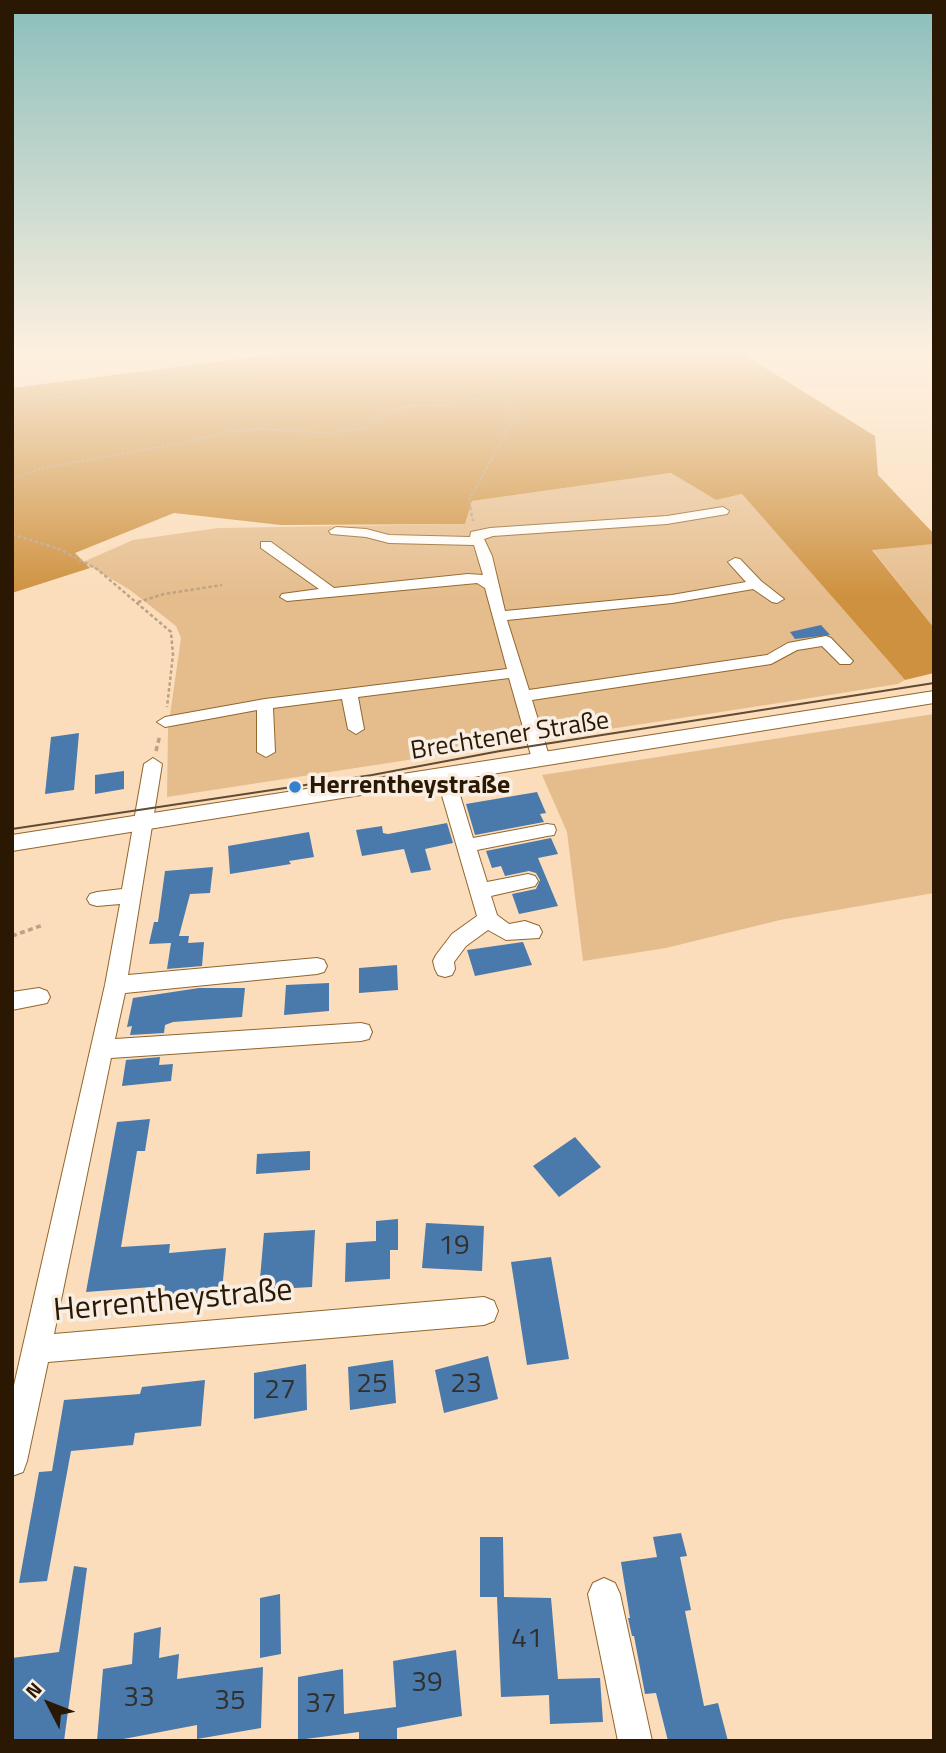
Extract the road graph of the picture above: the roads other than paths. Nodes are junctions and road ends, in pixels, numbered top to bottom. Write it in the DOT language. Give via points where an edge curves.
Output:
graph roads {
  1 [pos="723,511"];
  2 [pos="336,531"];
  3 [pos="477,539"];
  4 [pos="266,545"];
  5 [pos="735,562"];
  6 [pos="756,584"];
  7 [pos="491,585"];
  8 [pos="334,594"];
  9 [pos="287,597"];
  10 [pos="777,599"];
  11 [pos="499,616"];
  12 [pos="845,661"];
  13 [pos="516,671"];
  14 [pos="349,693"];
  15 [pos="524,696"];
  16 [pos="934,697"];
  17 [pos="265,704"];
  18 [pos="165,722"];
  19 [pos="356,729"];
  20 [pos="265,752"];
  21 [pos="541,759"];
  22 [pos="153,764"];
  23 [pos="446,775"];
  24 [pos="143,822"];
  25 [pos="547,830"];
  26 [pos="12,844"];
  27 [pos="466,846"];
  28 [pos="528,881"];
  29 [pos="479,891"];
  30 [pos="130,895"];
  31 [pos="97,899"];
  32 [pos="488,919"];
  33 [pos="532,932"];
  34 [pos="317,966"];
  35 [pos="445,969"];
  36 [pos="116,985"];
  37 [pos="39,997"];
  38 [pos="12,1002"];
  39 [pos="361,1032"];
  40 [pos="103,1049"];
  41 [pos="484,1311"];
  42 [pos="35,1349"];
  43 [pos="12,1461"];
  44 [pos="604,1594"];
  45 [pos="635,1741"];
  1 -- 3 [label="street" via="667,520 490,531"];
  2 -- 3 [label="street" via="389,539"];
  3 -- 7 [label="street"];
  4 -- 8 [label="street"];
  5 -- 6 [label="street"];
  6 -- 10 [label="street"];
  6 -- 11 [label="street" via="672,599"];
  7 -- 8 [label="street" via="468,579"];
  7 -- 11 [label="street"];
  8 -- 9 [label="street"];
  11 -- 13 [label="street"];
  12 -- 15 [label="street" via="826,641 793,646 771,659"];
  13 -- 14 [label="street"];
  13 -- 15 [label="street"];
  14 -- 17 [label="street"];
  14 -- 19 [label="street"];
  15 -- 21 [label="street"];
  16 -- 21 [label="main road, Brechtener Straße"];
  17 -- 18 [label="street"];
  17 -- 20 [label="lane"];
  21 -- 23 [label="main road, Brechtener Straße"];
  22 -- 24 [label="street, Herrentheystraße"];
  23 -- 24 [label="main road, Brechtener Straße"];
  23 -- 27 [label="street"];
  24 -- 26 [label="main road, Brechtener Straße"];
  24 -- 30 [label="street, Herrentheystraße"];
  25 -- 27 [label="street"];
  27 -- 29 [label="street"];
  28 -- 29 [label="street"];
  29 -- 32 [label="street"];
  30 -- 31 [label="street"];
  30 -- 36 [label="street, Herrentheystraße"];
  32 -- 33 [label="street" via="506,932"];
  32 -- 35 [label="street" via="459,940 443,961"];
  34 -- 36 [label="street"];
  36 -- 40 [label="street, Herrentheystraße"];
  37 -- 38 [label="street"];
  39 -- 40 [label="street"];
  40 -- 42 [label="street, Herrentheystraße"];
  41 -- 42 [label="street, Herrentheystraße"];
  42 -- 43 [label="street, Herrentheystraße"];
  44 -- 45 [label="street"];
}
